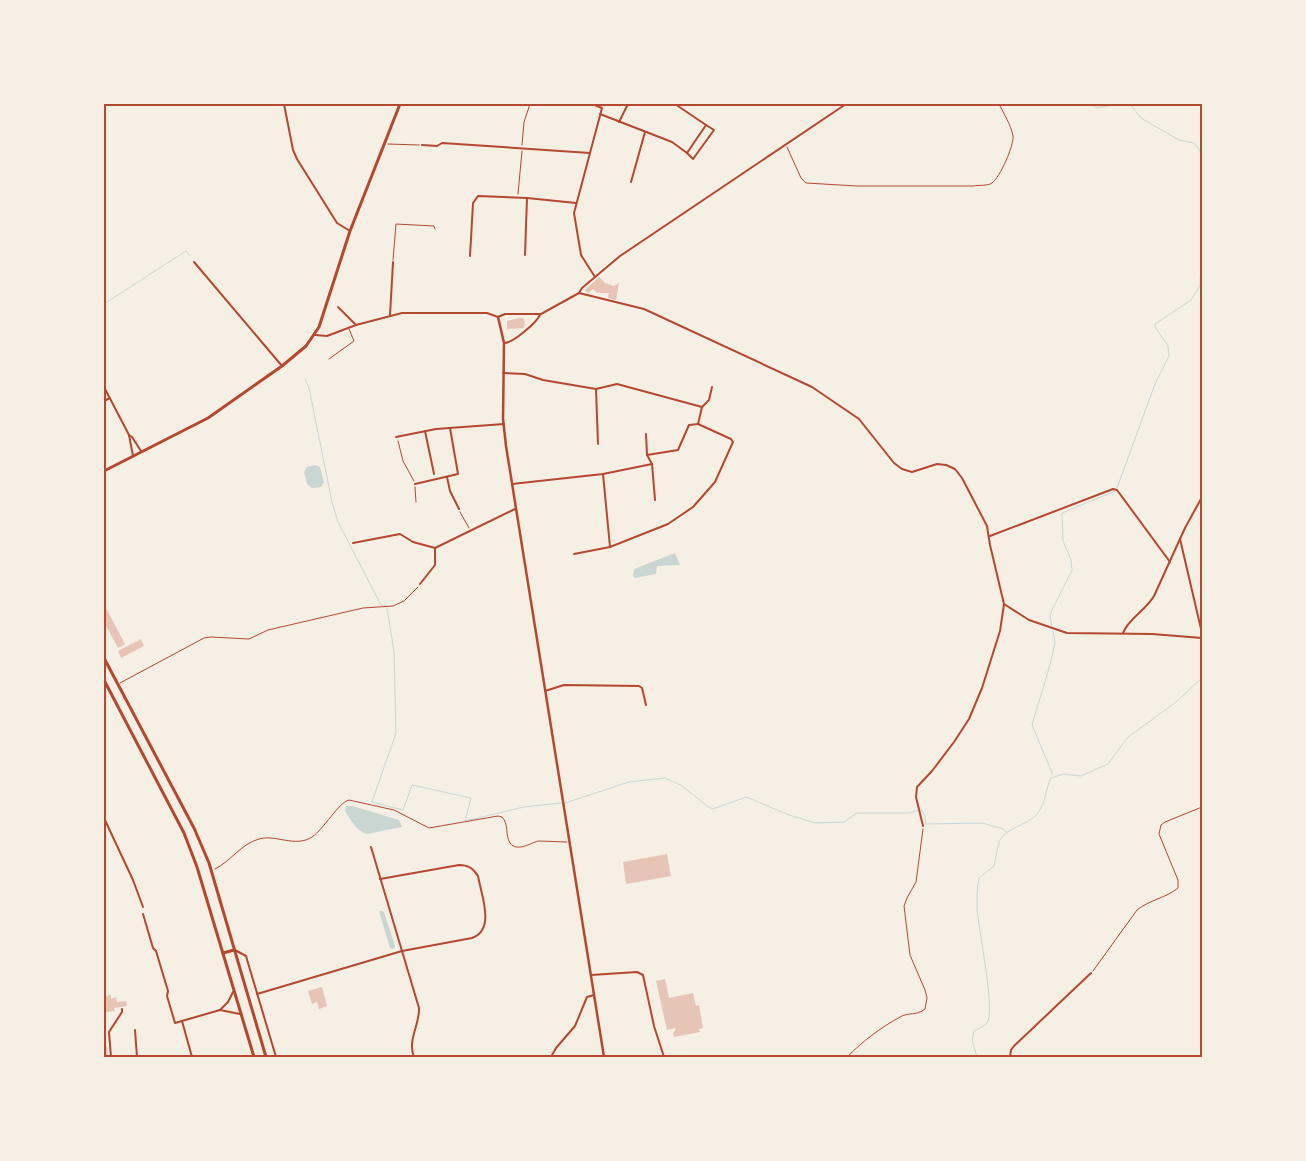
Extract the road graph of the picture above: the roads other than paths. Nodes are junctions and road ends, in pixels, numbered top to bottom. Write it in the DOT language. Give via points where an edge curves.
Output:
graph roads {
  1 [pos="284,104"];
  2 [pos="400,104"];
  3 [pos="592,104"];
  4 [pos="628,104"];
  5 [pos="675,104"];
  6 [pos="846,104"];
  7 [pos="600,114"];
  8 [pos="619,122"];
  9 [pos="706,126"];
  10 [pos="645,132"];
  11 [pos="422,145"];
  12 [pos="590,153"];
  13 [pos="687,153"];
  14 [pos="631,182"];
  15 [pos="527,198"];
  16 [pos="576,203"];
  17 [pos="350,231"];
  18 [pos="525,255"];
  19 [pos="470,256"];
  20 [pos="194,262"];
  21 [pos="393,262"];
  22 [pos="595,276"];
  23 [pos="579,293"];
  24 [pos="338,307"];
  25 [pos="541,314"];
  26 [pos="390,315"];
  27 [pos="498,317"];
  28 [pos="356,325"];
  29 [pos="349,328"];
  30 [pos="315,335"];
  31 [pos="504,343"];
  32 [pos="329,359"];
  33 [pos="282,366"];
  34 [pos="503,373"];
  35 [pos="104,387"];
  36 [pos="712,387"];
  37 [pos="596,389"];
  38 [pos="110,398"];
  39 [pos="104,401"];
  40 [pos="702,407"];
  41 [pos="504,424"];
  42 [pos="698,424"];
  43 [pos="450,428"];
  44 [pos="425,431"];
  45 [pos="646,434"];
  46 [pos="128,435"];
  47 [pos="396,438"];
  48 [pos="598,444"];
  49 [pos="142,451"];
  50 [pos="647,455"];
  51 [pos="133,456"];
  52 [pos="652,464"];
  53 [pos="104,471"];
  54 [pos="434,474"];
  55 [pos="603,474"];
  56 [pos="447,477"];
  57 [pos="415,484"];
  58 [pos="512,484"];
  59 [pos="1202,497"];
  60 [pos="655,500"];
  61 [pos="459,509"];
  62 [pos="516,509"];
  63 [pos="989,536"];
  64 [pos="1180,538"];
  65 [pos="353,543"];
  66 [pos="610,547"];
  67 [pos="435,548"];
  68 [pos="574,554"];
  69 [pos="1170,562"];
  70 [pos="420,584"];
  71 [pos="1004,604"];
  72 [pos="1123,633"];
  73 [pos="1201,637"];
  74 [pos="104,658"];
  75 [pos="104,680"];
  76 [pos="545,691"];
  77 [pos="646,705"];
  78 [pos="104,818"];
  79 [pos="923,826"];
  80 [pos="371,847"];
  81 [pos="380,879"];
  82 [pos="143,907"];
  83 [pos="143,914"];
  84 [pos="234,950"];
  85 [pos="402,951"];
  86 [pos="223,953"];
  87 [pos="1091,973"];
  88 [pos="590,976"];
  89 [pos="234,990"];
  90 [pos="256,994"];
  91 [pos="594,995"];
  92 [pos="122,1009"];
  93 [pos="220,1010"];
  94 [pos="241,1014"];
  95 [pos="182,1021"];
  96 [pos="135,1030"];
  97 [pos="111,1057"];
  98 [pos="137,1057"];
  99 [pos="192,1057"];
  100 [pos="254,1057"];
  101 [pos="266,1057"];
  102 [pos="276,1057"];
  103 [pos="414,1057"];
  104 [pos="551,1057"];
  105 [pos="604,1057"];
  106 [pos="664,1057"];
  107 [pos="1010,1057"];
  1 -- 17 [label="street" via="293,150 337,223"];
  2 -- 17 [label="main road"];
  3 -- 7 [label="street" via="602,108"];
  4 -- 8 [label="street"];
  5 -- 9 [label="street"];
  6 -- 22 [label="street" via="628,250"];
  7 -- 8 [label="street"];
  7 -- 12 [label="street"];
  8 -- 10 [label="street"];
  9 -- 13 [label="street"];
  9 -- 13 [label="street" via="714,130 693,159"];
  10 -- 13 [label="street" via="672,142"];
  10 -- 14 [label="street"];
  11 -- 12 [label="street"];
  12 -- 16 [label="street"];
  15 -- 16 [label="street"];
  15 -- 18 [label="street"];
  15 -- 19 [label="street" via="476,198"];
  16 -- 22 [label="street" via="575,221 581,255"];
  17 -- 30 [label="main road"];
  20 -- 33 [label="street"];
  21 -- 26 [label="street"];
  22 -- 23 [label="street"];
  23 -- 25 [label="street"];
  23 -- 63 [label="street" via="644,309 812,387 859,419 902,469 912,472 937,464 955,469 979,510"];
  24 -- 28 [label="street"];
  25 -- 27 [label="street" via="505,314"];
  25 -- 31 [label="street" via="537,321"];
  26 -- 27 [label="street" via="488,313"];
  26 -- 28 [label="street"];
  27 -- 31 [label="street"];
  28 -- 29 [label="street"];
  29 -- 30 [label="street" via="327,336"];
  29 -- 32 [label="lane" via="354,341"];
  30 -- 33 [label="main road" via="304,349"];
  31 -- 34 [label="street"];
  33 -- 49 [label="main road" via="208,418"];
  34 -- 37 [label="street" via="524,374"];
  34 -- 41 [label="street"];
  35 -- 38 [label="street"];
  36 -- 40 [label="street" via="709,400"];
  37 -- 40 [label="street" via="617,384"];
  37 -- 48 [label="street"];
  38 -- 39 [label="street"];
  38 -- 46 [label="street"];
  40 -- 42 [label="street"];
  41 -- 43 [label="street"];
  41 -- 58 [label="street"];
  42 -- 50 [label="street" via="689,425 678,450"];
  42 -- 66 [label="street" via="734,442 716,482 693,507 668,523"];
  43 -- 44 [label="street"];
  43 -- 56 [label="street" via="458,472"];
  44 -- 47 [label="street"];
  44 -- 54 [label="street"];
  45 -- 50 [label="street"];
  46 -- 49 [label="street"];
  46 -- 51 [label="street"];
  49 -- 51 [label="main road"];
  50 -- 52 [label="street"];
  51 -- 53 [label="main road"];
  52 -- 55 [label="street"];
  52 -- 60 [label="street"];
  55 -- 58 [label="street"];
  55 -- 66 [label="street"];
  56 -- 57 [label="street"];
  56 -- 61 [label="street"];
  58 -- 62 [label="street"];
  59 -- 64 [label="street"];
  62 -- 67 [label="street"];
  62 -- 76 [label="street"];
  63 -- 69 [label="street" via="1113,489 1117,490"];
  63 -- 71 [label="street"];
  64 -- 69 [label="street"];
  64 -- 73 [label="street"];
  65 -- 67 [label="street" via="400,534"];
  66 -- 68 [label="street"];
  67 -- 70 [label="street" via="435,565"];
  69 -- 72 [label="street" via="1149,605 1126,626"];
  71 -- 72 [label="street" via="1030,620 1067,633"];
  71 -- 79 [label="street" via="1000,631 969,718 917,787 916,797"];
  72 -- 73 [label="street"];
  74 -- 84 [label="main road" via="194,828"];
  75 -- 86 [label="main road" via="184,833"];
  76 -- 77 [label="street" via="564,685 638,686 642,688"];
  76 -- 88 [label="street"];
  78 -- 82 [label="street"];
  80 -- 81 [label="street"];
  81 -- 85 [label="street"];
  81 -- 85 [label="street" via="459,865 472,868 478,876 486,921 480,934"];
  83 -- 95 [label="street" via="159,959 175,1023"];
  84 -- 86 [label="main road"];
  84 -- 90 [label="street" via="246,956"];
  84 -- 101 [label="main road"];
  85 -- 90 [label="street"];
  85 -- 103 [label="street" via="419,1008 412,1043"];
  86 -- 89 [label="main road"];
  87 -- 107 [label="street" via="1014,1046"];
  88 -- 91 [label="street"];
  88 -- 106 [label="street" via="637,972 642,975"];
  89 -- 93 [label="street"];
  89 -- 94 [label="main road"];
  90 -- 102 [label="street"];
  91 -- 104 [label="street" via="587,996 576,1026"];
  91 -- 105 [label="street"];
  92 -- 97 [label="street" via="109,1032"];
  93 -- 94 [label="street"];
  93 -- 95 [label="street"];
  94 -- 100 [label="main road"];
  95 -- 99 [label="street"];
  96 -- 98 [label="street"];
}
